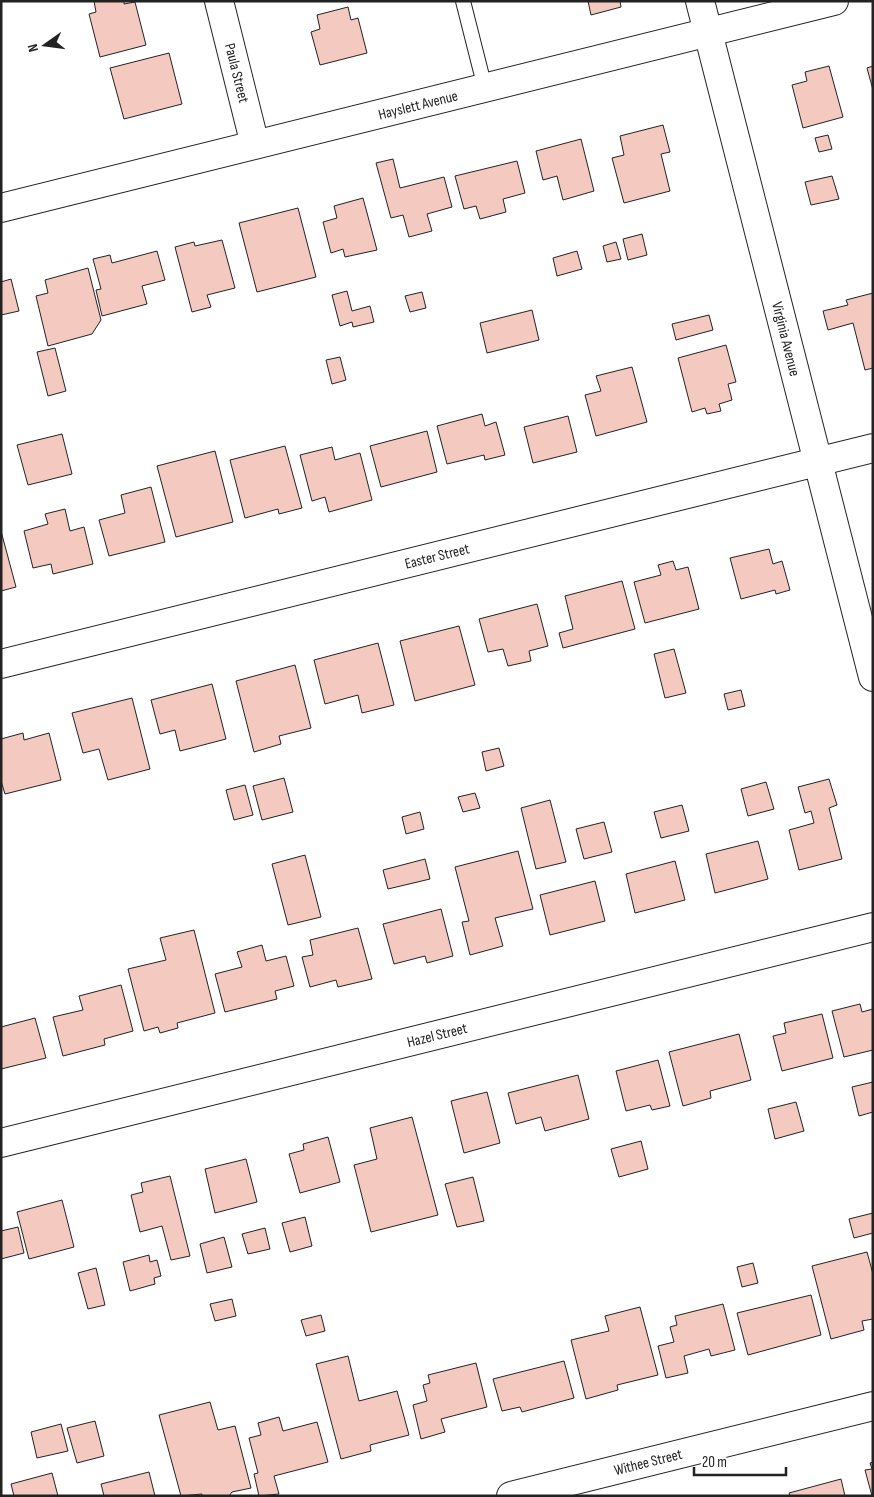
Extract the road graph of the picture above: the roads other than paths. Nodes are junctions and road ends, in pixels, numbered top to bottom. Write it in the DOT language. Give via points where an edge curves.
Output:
graph roads {
  1 [pos="219,1"];
  2 [pos="463,1"];
  3 [pos="700,1"];
  4 [pos="834,1"];
  5 [pos="708,32"];
  6 [pos="485,88"];
  7 [pos="255,145"];
  8 [pos="1,208"];
  9 [pos="873,448"];
  10 [pos="818,461"];
  11 [pos="1,664"];
  12 [pos="873,677"];
  13 [pos="873,926"];
  14 [pos="1,1143"];
  15 [pos="873,1406"];
  16 [pos="511,1496"];
  1 -- 7 [label="street, Paula Street"];
  2 -- 6 [label="lane"];
  3 -- 5 [label="street, Virginia Avenue"];
  4 -- 5 [label="street, Hayslett Avenue"];
  5 -- 6 [label="street, Hayslett Avenue"];
  5 -- 10 [label="street, Virginia Avenue"];
  6 -- 7 [label="street, Hayslett Avenue"];
  7 -- 8 [label="street, Hayslett Avenue"];
  9 -- 10 [label="street, Easter Street"];
  10 -- 11 [label="street, Easter Street"];
  10 -- 12 [label="street, Virginia Avenue"];
  13 -- 14 [label="street, Hazel Street"];
  15 -- 16 [label="street, Withee Street"];
}
